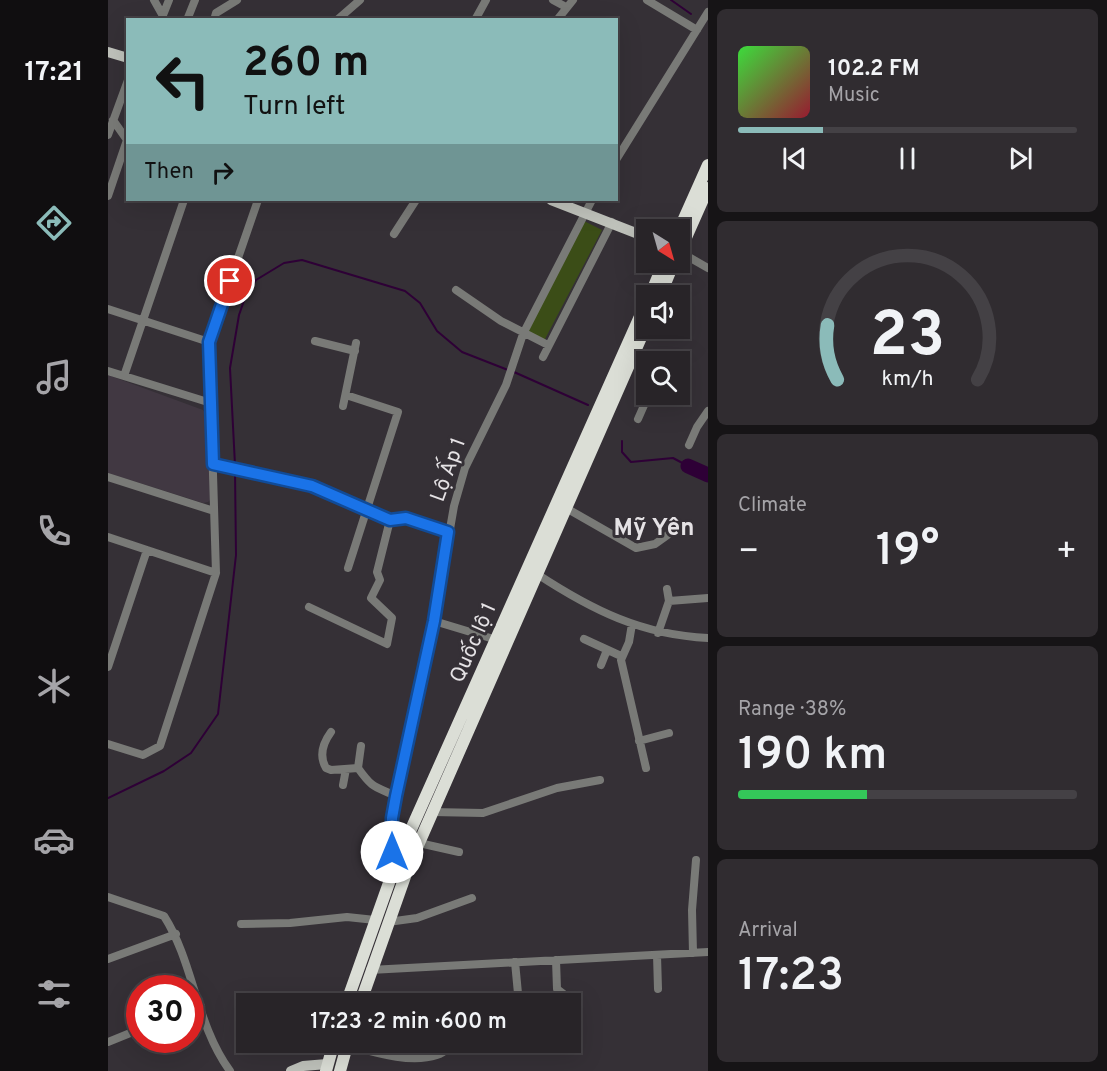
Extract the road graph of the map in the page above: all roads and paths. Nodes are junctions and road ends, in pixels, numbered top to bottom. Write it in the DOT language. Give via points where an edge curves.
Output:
graph roads {
  1 [pos="154,0"];
  2 [pos="170,0"];
  3 [pos="195,0"];
  4 [pos="237,0"];
  5 [pos="360,0"];
  6 [pos="486,0"];
  7 [pos="553,0"];
  8 [pos="573,0"];
  9 [pos="647,0"];
  10 [pos="566,7"];
  11 [pos="708,12"];
  12 [pos="162,18"];
  13 [pos="188,18"];
  14 [pos="215,18"];
  15 [pos="339,18"];
  16 [pos="476,18"];
  17 [pos="558,18"];
  18 [pos="697,30"];
  19 [pos="108,52"];
  20 [pos="126,57"];
  21 [pos="126,85"];
  22 [pos="113,120"];
  23 [pos="108,135"];
  24 [pos="126,139"];
  25 [pos="126,148"];
  26 [pos="618,157"];
  27 [pos="708,165"];
  28 [pos="708,188"];
  29 [pos="108,196"];
  30 [pos="184,201"];
  31 [pos="258,201"];
  32 [pos="415,201"];
  33 [pos="554,201"];
  34 [pos="591,201"];
  35 [pos="584,211"];
  36 [pos="684,219"];
  37 [pos="612,222"];
  38 [pos="690,229"];
  39 [pos="636,233"];
  40 [pos="394,234"];
  41 [pos="690,258"];
  42 [pos="708,268"];
  43 [pos="456,290"];
  44 [pos="108,309"];
  45 [pos="143,320"];
  46 [pos="636,326"];
  47 [pos="523,333"];
  48 [pos="640,339"];
  49 [pos="315,341"];
  50 [pos="209,342"];
  51 [pos="548,345"];
  52 [pos="543,357"];
  53 [pos="631,360"];
  54 [pos="636,364"];
  55 [pos="108,371"];
  56 [pos="124,376"];
  57 [pos="346,395"];
  58 [pos="211,403"];
  59 [pos="644,405"];
  60 [pos="343,406"];
  61 [pos="708,411"];
  62 [pos="638,419"];
  63 [pos="689,445"];
  64 [pos="213,464"];
  65 [pos="108,477"];
  66 [pos="566,508"];
  67 [pos="214,511"];
  68 [pos="365,511"];
  69 [pos="390,520"];
  70 [pos="448,532"];
  71 [pos="669,534"];
  72 [pos="108,537"];
  73 [pos="147,550"];
  74 [pos="348,568"];
  75 [pos="216,573"];
  76 [pos="537,574"];
  77 [pos="667,589"];
  78 [pos="708,598"];
  79 [pos="669,602"];
  80 [pos="309,607"];
  81 [pos="434,621"];
  82 [pos="632,624"];
  83 [pos="658,633"];
  84 [pos="708,638"];
  85 [pos="584,639"];
  86 [pos="497,640"];
  87 [pos="607,650"];
  88 [pos="621,656"];
  89 [pos="601,665"];
  90 [pos="108,667"];
  91 [pos="331,732"];
  92 [pos="669,733"];
  93 [pos="639,741"];
  94 [pos="108,744"];
  95 [pos="361,746"];
  96 [pos="358,768"];
  97 [pos="646,768"];
  98 [pos="346,769"];
  99 [pos="600,780"];
  100 [pos="343,785"];
  101 [pos="396,796"];
  102 [pos="432,812"];
  103 [pos="419,843"];
  104 [pos="459,852"];
  105 [pos="696,860"];
  106 [pos="396,863"];
  107 [pos="108,897"];
  108 [pos="472,898"];
  109 [pos="382,921"];
  110 [pos="241,924"];
  111 [pos="176,934"];
  112 [pos="708,952"];
  113 [pos="693,953"];
  114 [pos="657,955"];
  115 [pos="108,959"];
  116 [pos="556,960"];
  117 [pos="515,962"];
  118 [pos="370,970"];
  119 [pos="190,975"];
  120 [pos="658,989"];
  121 [pos="351,993"];
  122 [pos="363,993"];
  123 [pos="518,993"];
  124 [pos="561,993"];
  125 [pos="204,1015"];
  126 [pos="126,1035"];
  127 [pos="108,1042"];
  128 [pos="331,1053"];
  129 [pos="345,1053"];
  130 [pos="377,1053"];
  131 [pos="440,1053"];
  132 [pos="326,1068"];
  133 [pos="230,1071"];
  134 [pos="291,1071"];
  135 [pos="340,1071"];
  1 -- 12 [label="street"];
  2 -- 12 [label="street"];
  3 -- 13 [label="street"];
  4 -- 14 [label="street" via="216,13"];
  5 -- 15 [label="street"];
  6 -- 16 [label="street"];
  7 -- 10 [label="street"];
  8 -- 10 [label="street"];
  9 -- 18 [label="street"];
  10 -- 17 [label="street"];
  11 -- 18 [label="street"];
  18 -- 26 [label="street"];
  19 -- 20 [label="main road"];
  21 -- 22 [label="street"];
  22 -- 23 [label="street"];
  22 -- 24 [label="street"];
  25 -- 29 [label="street"];
  27 -- 36 [label="highway"];
  28 -- 38 [label="highway"];
  30 -- 45 [label="street"];
  31 -- 50 [label="street"];
  32 -- 40 [label="street"];
  33 -- 35 [label="main road"];
  34 -- 35 [label="street, Lộ Ấp 1"];
  35 -- 37 [label="main road"];
  35 -- 47 [label="street, Lộ Ấp 1"];
  37 -- 39 [label="main road"];
  37 -- 51 [label="street"];
  41 -- 42 [label="street"];
  43 -- 47 [label="street"];
  44 -- 45 [label="street"];
  45 -- 50 [label="street"];
  45 -- 56 [label="street"];
  46 -- 86 [label="highway, Quốc lộ 1"];
  47 -- 51 [label="street"];
  47 -- 70 [label="street, Lộ Ấp 1" via="509,376 465,468"];
  48 -- 53 [label="highway, Quốc lộ 1"];
  49 -- 57 [label="street" via="356,347"];
  50 -- 58 [label="street"];
  51 -- 52 [label="street"];
  53 -- 54 [label="street"];
  53 -- 66 [label="highway, Quốc lộ 1"];
  55 -- 56 [label="street"];
  56 -- 58 [label="street"];
  57 -- 60 [label="street"];
  57 -- 68 [label="street" via="398,412"];
  58 -- 64 [label="street"];
  59 -- 62 [label="street"];
  61 -- 63 [label="street"];
  64 -- 67 [label="street"];
  64 -- 68 [label="street" via="312,486"];
  65 -- 67 [label="street"];
  66 -- 71 [label="street" via="636,548 655,544"];
  66 -- 76 [label="highway, Quốc lộ 1"];
  67 -- 75 [label="street"];
  68 -- 69 [label="street"];
  68 -- 74 [label="street"];
  69 -- 70 [label="street" via="406,518"];
  69 -- 80 [label="street" via="377,572 380,580 371,598 392,618 387,644"];
  70 -- 81 [label="street, Lộ Ấp 1"];
  72 -- 73 [label="street"];
  73 -- 75 [label="street"];
  73 -- 90 [label="street"];
  75 -- 94 [label="street" via="160,746 143,755"];
  76 -- 82 [label="street" via="572,597"];
  76 -- 102 [label="highway, Quốc lộ 1"];
  77 -- 79 [label="street"];
  78 -- 79 [label="street"];
  79 -- 83 [label="street"];
  81 -- 86 [label="street"];
  81 -- 101 [label="street, Lộ Ấp 1"];
  82 -- 83 [label="street"];
  82 -- 88 [label="street" via="629,642"];
  83 -- 84 [label="street"];
  85 -- 87 [label="street"];
  86 -- 106 [label="highway, Quốc lộ 1"];
  87 -- 88 [label="street"];
  87 -- 89 [label="street"];
  88 -- 93 [label="street"];
  91 -- 98 [label="street" via="324,744 323,764 331,770"];
  92 -- 93 [label="street"];
  93 -- 97 [label="street"];
  95 -- 96 [label="street"];
  96 -- 98 [label="street"];
  96 -- 101 [label="street" via="374,789"];
  98 -- 100 [label="street"];
  99 -- 102 [label="street" via="556,788 483,813"];
  101 -- 106 [label="street, Lộ Ấp 1" via="392,852"];
  102 -- 103 [label="highway, Quốc lộ 1"];
  103 -- 104 [label="street"];
  103 -- 109 [label="highway, Quốc lộ 1"];
  105 -- 113 [label="street"];
  106 -- 109 [label="highway, Quốc lộ 1"];
  107 -- 111 [label="street" via="164,916"];
  108 -- 109 [label="street" via="417,918"];
  109 -- 110 [label="street" via="347,917"];
  109 -- 118 [label="highway, Quốc lộ 1"];
  109 -- 121 [label="highway, Quốc lộ 1"];
  111 -- 115 [label="street"];
  111 -- 119 [label="street"];
  112 -- 113 [label="street"];
  113 -- 114 [label="street"];
  114 -- 116 [label="street"];
  114 -- 120 [label="street"];
  116 -- 117 [label="street"];
  116 -- 124 [label="street" via="557,990"];
  117 -- 118 [label="street"];
  117 -- 123 [label="street"];
  118 -- 122 [label="highway, Quốc lộ 1"];
  125 -- 133 [label="street" via="215,1048"];
  126 -- 127 [label="street"];
  128 -- 132 [label="highway"];
  129 -- 135 [label="highway"];
  130 -- 131 [label="street" via="415,1057"];
  132 -- 134 [label="main road" via="303,1066"];
}
